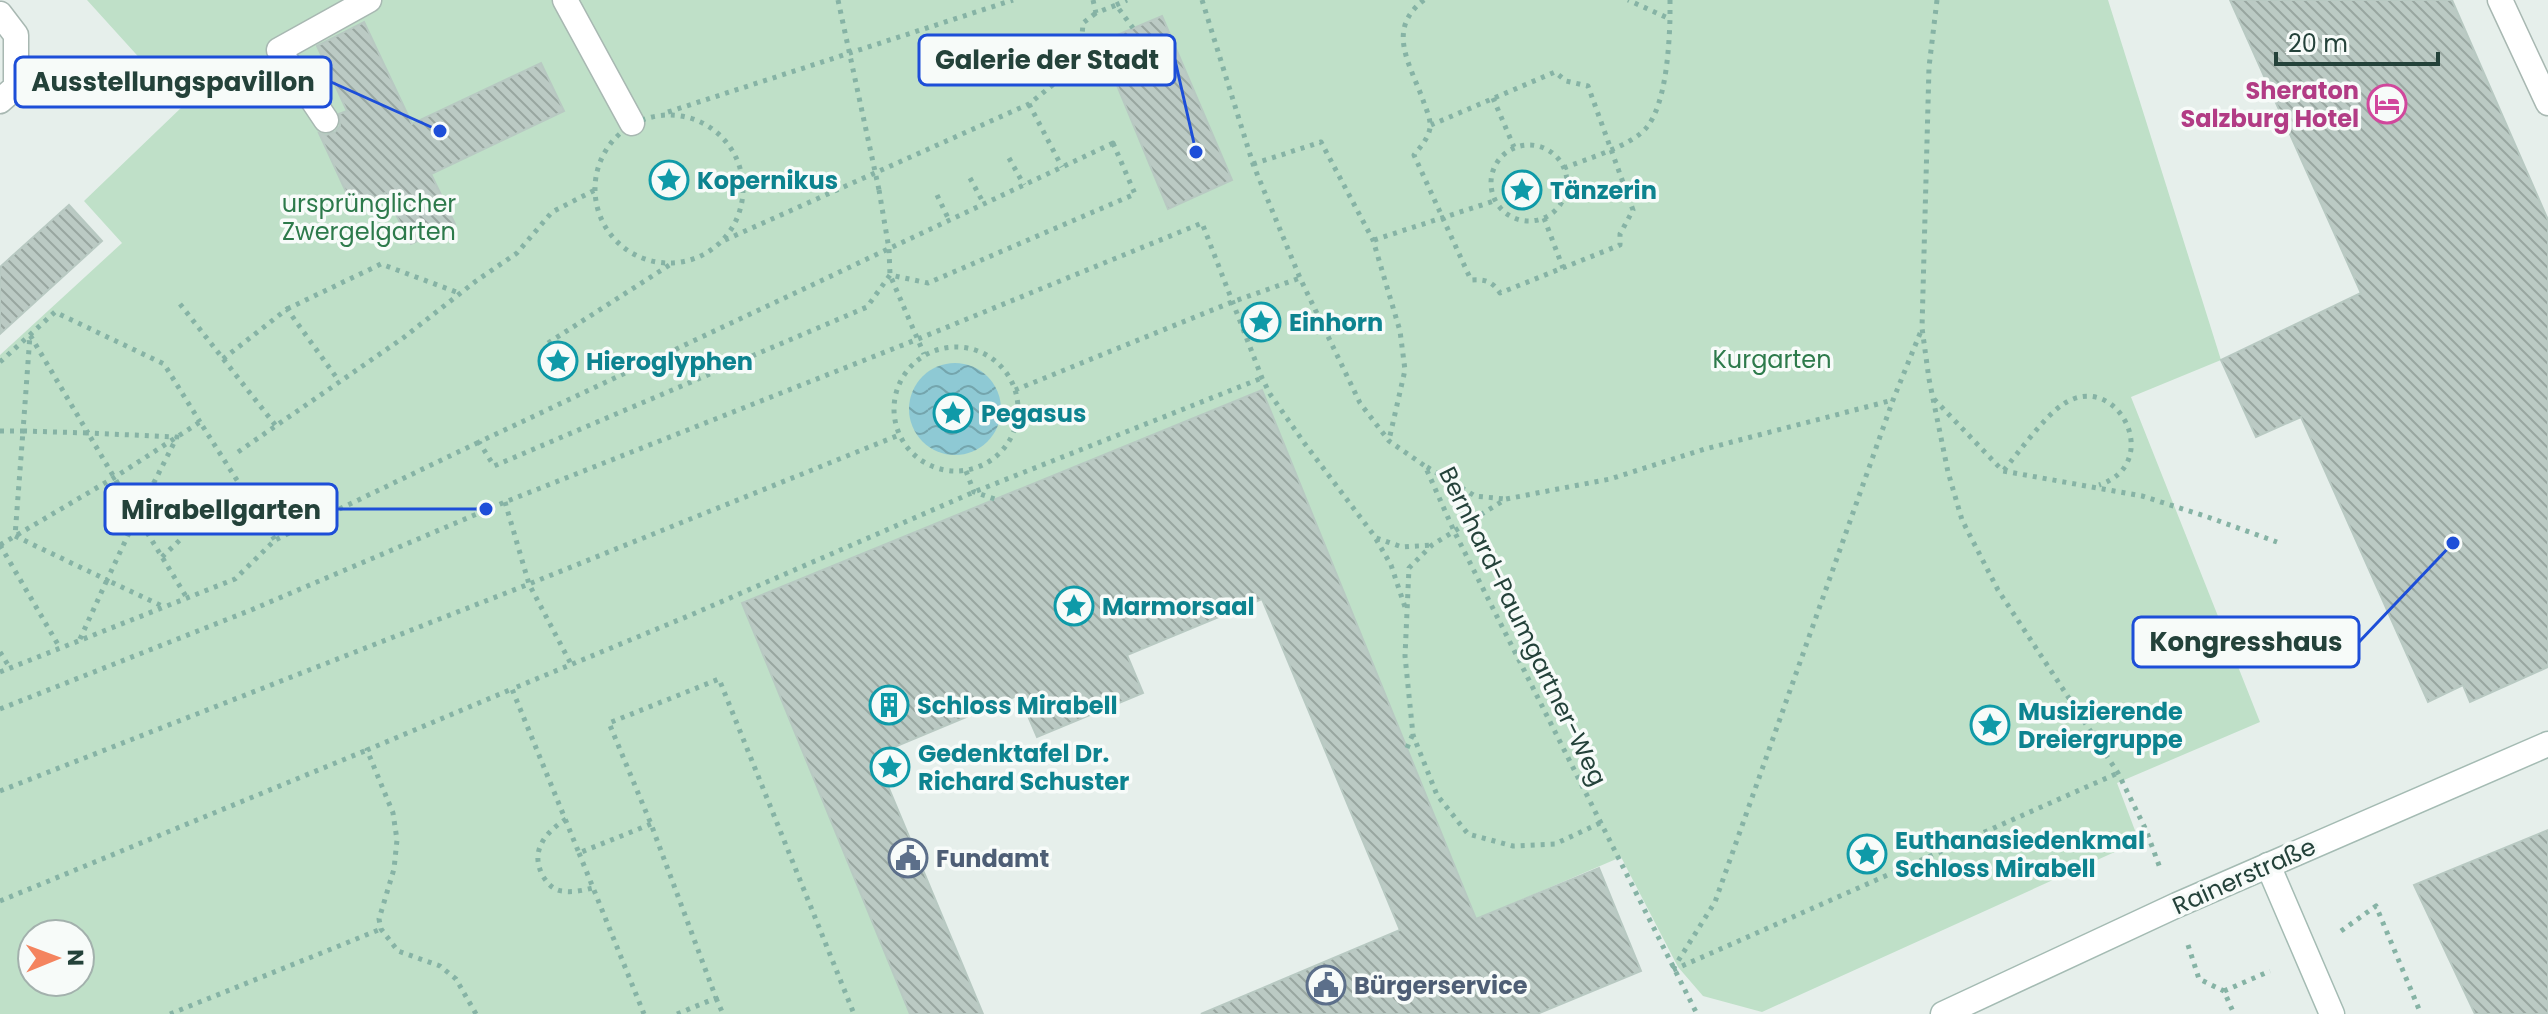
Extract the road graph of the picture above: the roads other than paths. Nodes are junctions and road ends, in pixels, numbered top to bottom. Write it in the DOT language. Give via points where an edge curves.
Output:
graph roads {
  1 [pos="369,0"];
  2 [pos="565,0"];
  3 [pos="2500,0"];
  4 [pos="0,14"];
  5 [pos="0,101"];
  6 [pos="2548,103"];
  7 [pos="326,120"];
  8 [pos="632,123"];
  9 [pos="2548,744"];
  10 [pos="2268,865"];
  11 [pos="1943,1014"];
  12 [pos="2332,1014"];
  1 -- 7 [label="street" via="279,50"];
  2 -- 8 [label="street"];
  3 -- 6 [label="street"];
  4 -- 5 [label="street" via="16,35 16,87"];
  9 -- 10 [label="street, Rainerstraße"];
  10 -- 11 [label="street, Rainerstraße"];
  10 -- 12 [label="street"];
}
